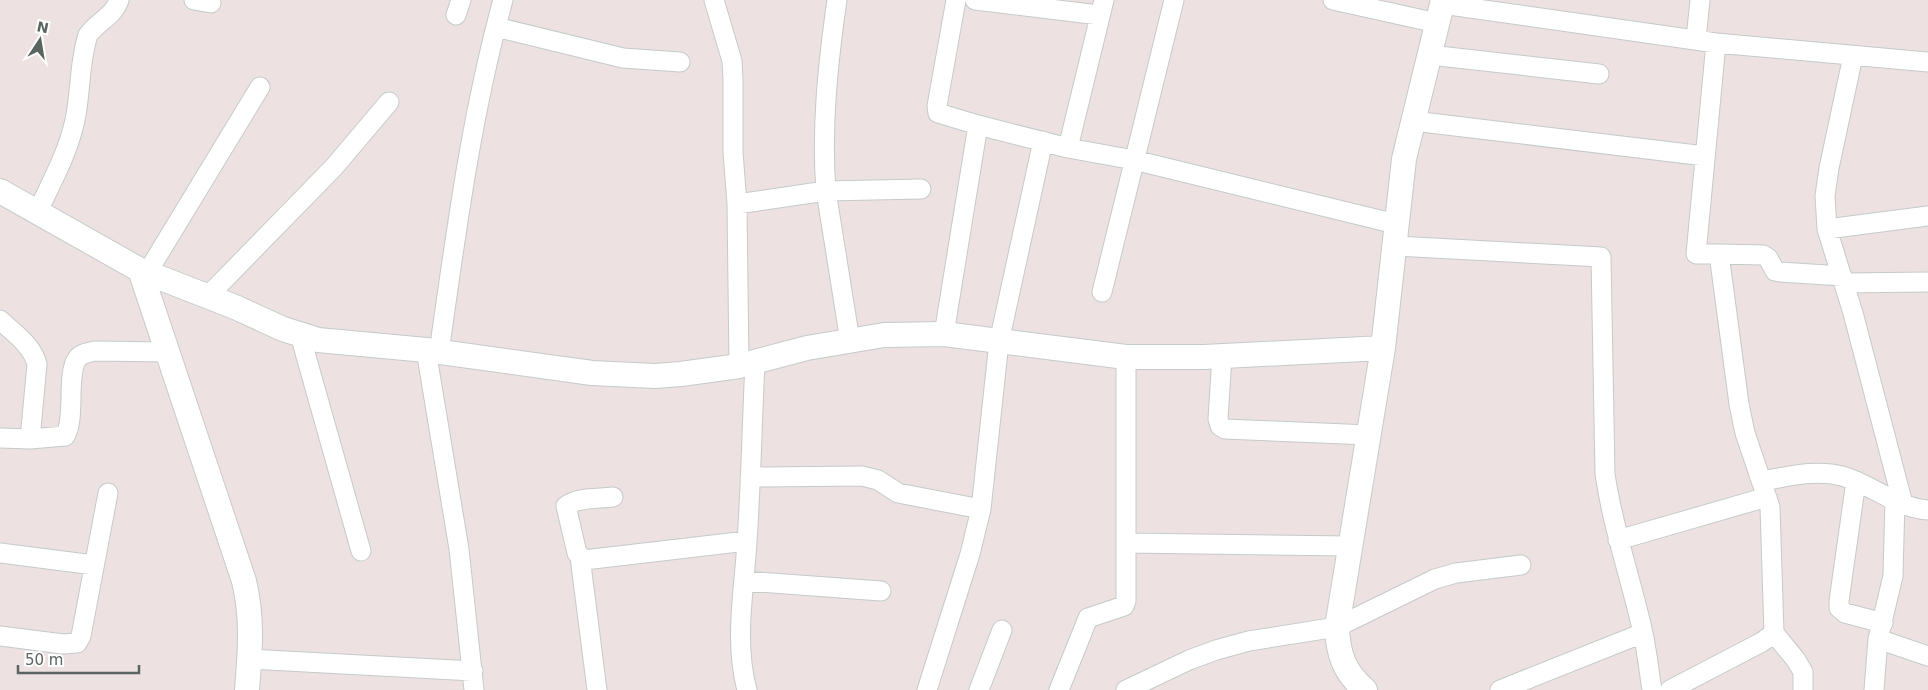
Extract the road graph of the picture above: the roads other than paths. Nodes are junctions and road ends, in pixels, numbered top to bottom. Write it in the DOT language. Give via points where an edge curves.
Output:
graph roads {
  1 [pos="119,0"];
  2 [pos="504,0"];
  3 [pos="714,0"];
  4 [pos="837,0"];
  5 [pos="956,0"];
  6 [pos="975,0"];
  7 [pos="1174,0"];
  8 [pos="1334,0"];
  9 [pos="1700,0"];
  10 [pos="1101,8"];
  11 [pos="1441,9"];
  12 [pos="496,27"];
  13 [pos="1696,39"];
  14 [pos="1716,43"];
  15 [pos="1430,55"];
  16 [pos="1853,56"];
  17 [pos="680,62"];
  18 [pos="1928,62"];
  19 [pos="1600,74"];
  20 [pos="260,88"];
  21 [pos="389,102"];
  22 [pos="1413,121"];
  23 [pos="978,125"];
  24 [pos="1043,142"];
  25 [pos="1068,148"];
  26 [pos="1705,156"];
  27 [pos="1134,160"];
  28 [pos="921,189"];
  29 [pos="0,191"];
  30 [pos="826,191"];
  31 [pos="737,204"];
  32 [pos="37,213"];
  33 [pos="1928,216"];
  34 [pos="1827,228"];
  35 [pos="1396,235"];
  36 [pos="1719,254"];
  37 [pos="143,271"];
  38 [pos="1843,279"];
  39 [pos="1928,282"];
  40 [pos="1102,292"];
  41 [pos="208,296"];
  42 [pos="0,320"];
  43 [pos="944,334"];
  44 [pos="300,336"];
  45 [pos="850,341"];
  46 [pos="999,342"];
  47 [pos="1383,348"];
  48 [pos="432,351"];
  49 [pos="167,352"];
  50 [pos="1222,356"];
  51 [pos="1126,357"];
  52 [pos="747,365"];
  53 [pos="1369,435"];
  54 [pos="0,438"];
  55 [pos="30,439"];
  56 [pos="750,477"];
  57 [pos="1856,481"];
  58 [pos="1764,489"];
  59 [pos="108,494"];
  60 [pos="613,497"];
  61 [pos="1899,502"];
  62 [pos="981,509"];
  63 [pos="1928,510"];
  64 [pos="1618,540"];
  65 [pos="747,541"];
  66 [pos="1127,543"];
  67 [pos="1350,546"];
  68 [pos="361,551"];
  69 [pos="0,553"];
  70 [pos="580,556"];
  71 [pos="94,565"];
  72 [pos="1521,565"];
  73 [pos="744,581"];
  74 [pos="881,591"];
  75 [pos="1337,627"];
  76 [pos="1002,630"];
  77 [pos="1880,631"];
  78 [pos="1642,633"];
  79 [pos="1774,633"];
  80 [pos="0,636"];
  81 [pos="1928,656"];
  82 [pos="250,659"];
  83 [pos="473,671"];
  84 [pos="1698,683"];
  85 [pos="247,690"];
  86 [pos="474,690"];
  87 [pos="597,690"];
  88 [pos="747,690"];
  89 [pos="927,690"];
  90 [pos="979,690"];
  91 [pos="1059,690"];
  92 [pos="1126,690"];
  93 [pos="1365,690"];
  94 [pos="1500,690"];
  95 [pos="1652,690"];
  96 [pos="1670,690"];
  97 [pos="1803,690"];
  98 [pos="1874,690"];
  1 -- 32 [label="street" via="112,13 88,35 71,136"];
  2 -- 12 [label="street"];
  3 -- 31 [label="street" via="732,61"];
  4 -- 30 [label="street" via="828,80"];
  5 -- 23 [label="street" via="938,113"];
  6 -- 10 [label="street"];
  7 -- 27 [label="street"];
  8 -- 11 [label="street"];
  9 -- 13 [label="street"];
  10 -- 25 [label="street"];
  11 -- 13 [label="street"];
  11 -- 15 [label="street"];
  12 -- 17 [label="street" via="623,58"];
  12 -- 48 [label="street" via="466,161"];
  13 -- 14 [label="street"];
  14 -- 16 [label="street"];
  14 -- 26 [label="street"];
  15 -- 19 [label="street"];
  15 -- 22 [label="street"];
  16 -- 18 [label="street"];
  16 -- 34 [label="street" via="1829,168 1825,196"];
  20 -- 37 [label="street"];
  21 -- 41 [label="street" via="334,167"];
  22 -- 26 [label="street"];
  22 -- 35 [label="street" via="1404,160"];
  23 -- 24 [label="street"];
  23 -- 43 [label="street"];
  24 -- 25 [label="street"];
  24 -- 46 [label="street"];
  25 -- 27 [label="street"];
  26 -- 36 [label="street" via="1696,254"];
  27 -- 35 [label="street"];
  27 -- 40 [label="street"];
  28 -- 30 [label="street"];
  29 -- 32 [label="street"];
  30 -- 31 [label="street"];
  30 -- 45 [label="street"];
  31 -- 52 [label="street"];
  32 -- 37 [label="street"];
  33 -- 34 [label="street"];
  34 -- 38 [label="street"];
  35 -- 47 [label="street"];
  35 -- 64 [label="street" via="1601,257 1605,474"];
  36 -- 38 [label="street" via="1763,256 1768,258 1775,271"];
  36 -- 58 [label="street" via="1739,404"];
  37 -- 41 [label="street"];
  37 -- 49 [label="street"];
  38 -- 39 [label="street"];
  38 -- 61 [label="street"];
  41 -- 44 [label="street"];
  42 -- 55 [label="street" via="30,347 37,364"];
  43 -- 45 [label="street" via="884,335"];
  43 -- 46 [label="street"];
  44 -- 48 [label="street"];
  44 -- 68 [label="street"];
  45 -- 52 [label="street" via="807,348"];
  46 -- 51 [label="street"];
  46 -- 62 [label="street"];
  47 -- 50 [label="street"];
  47 -- 53 [label="street"];
  48 -- 52 [label="street" via="630,376 681,374"];
  48 -- 83 [label="street"];
  49 -- 55 [label="street" via="94,351 84,354 74,369 69,426 65,436"];
  49 -- 82 [label="street" via="244,581 250,605"];
  50 -- 51 [label="street"];
  50 -- 53 [label="street" via="1218,419 1225,429"];
  51 -- 66 [label="street"];
  52 -- 56 [label="street"];
  53 -- 67 [label="street"];
  54 -- 55 [label="street"];
  56 -- 62 [label="street" via="869,477 898,492"];
  56 -- 65 [label="street"];
  57 -- 58 [label="street" via="1842,476 1810,473"];
  57 -- 61 [label="street"];
  57 -- 77 [label="street" via="1839,608"];
  58 -- 64 [label="street"];
  58 -- 79 [label="street" via="1771,523"];
  59 -- 71 [label="street"];
  60 -- 70 [label="street" via="577,501 566,506"];
  61 -- 63 [label="street"];
  61 -- 77 [label="street" via="1893,576"];
  62 -- 89 [label="street"];
  64 -- 78 [label="street"];
  65 -- 70 [label="street" via="591,560"];
  65 -- 73 [label="street"];
  66 -- 67 [label="street"];
  66 -- 91 [label="street" via="1124,606 1088,618"];
  67 -- 75 [label="street"];
  69 -- 71 [label="street"];
  70 -- 87 [label="street"];
  71 -- 80 [label="street" via="77,643"];
  72 -- 75 [label="street" via="1456,572 1435,579"];
  73 -- 74 [label="street"];
  73 -- 88 [label="street" via="740,657"];
  75 -- 92 [label="street" via="1249,641 1216,650"];
  75 -- 93 [label="street" via="1344,663 1353,679"];
  76 -- 90 [label="street"];
  77 -- 81 [label="street"];
  77 -- 98 [label="street"];
  78 -- 94 [label="street"];
  78 -- 95 [label="street"];
  79 -- 84 [label="street"];
  79 -- 97 [label="street" via="1803,672"];
  82 -- 83 [label="street"];
  82 -- 85 [label="street"];
  83 -- 86 [label="street"];
  84 -- 96 [label="street"];
}
